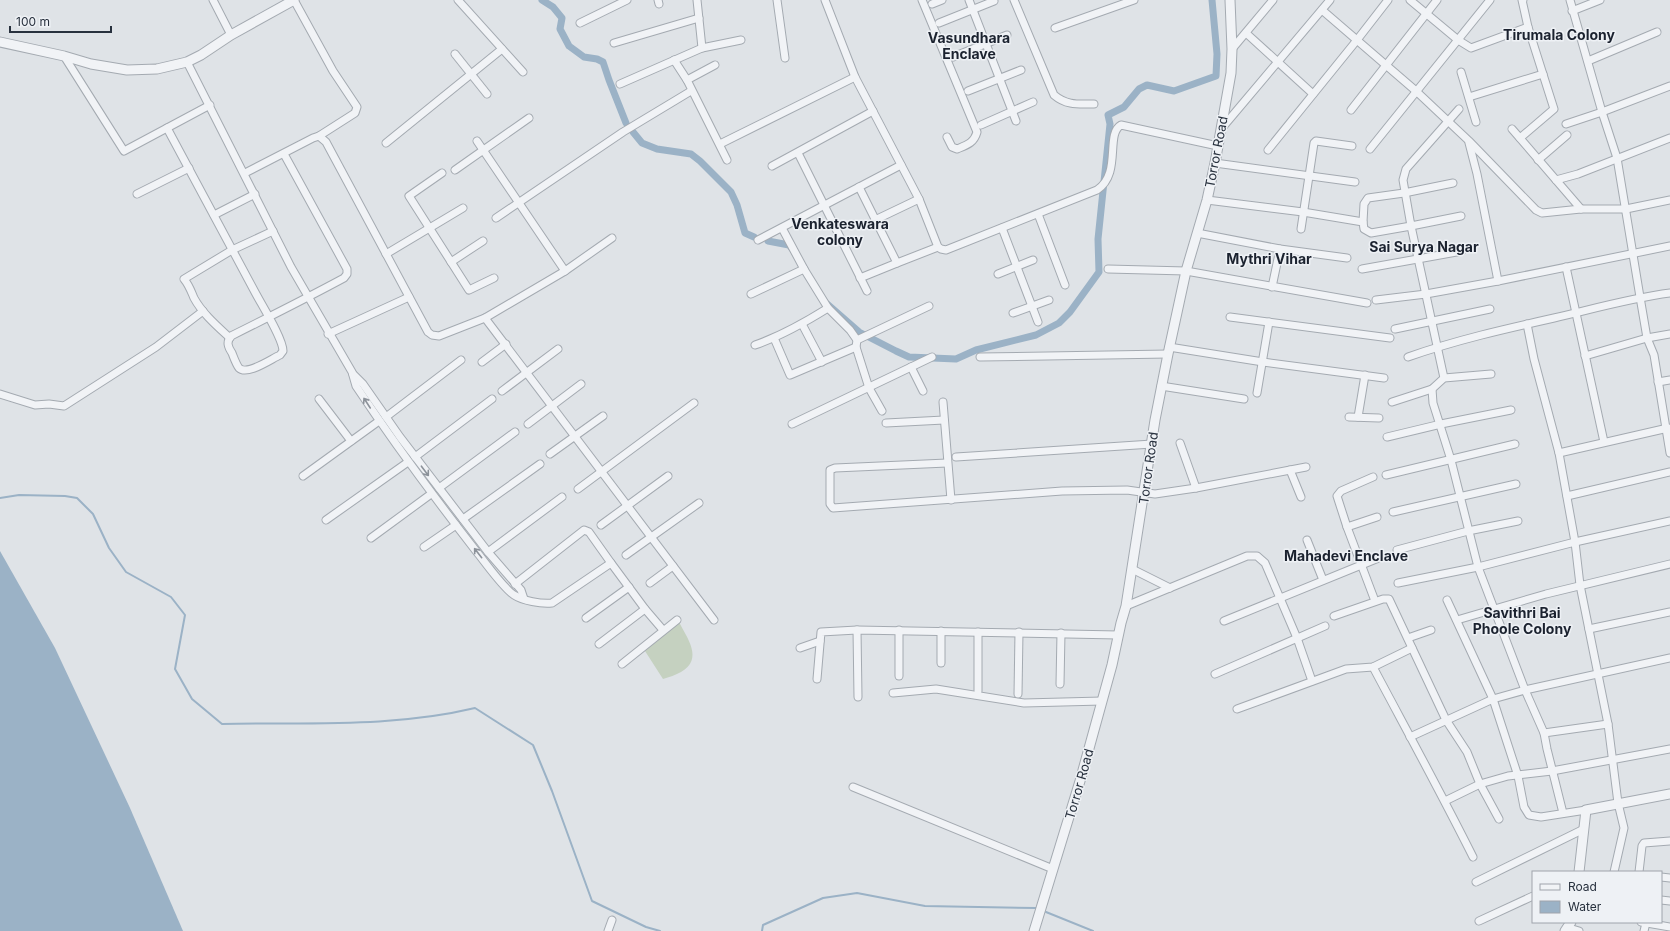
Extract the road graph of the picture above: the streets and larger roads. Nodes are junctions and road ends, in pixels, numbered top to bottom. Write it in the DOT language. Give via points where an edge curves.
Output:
graph roads {
  1 [pos="213,0"];
  2 [pos="294,0"];
  3 [pos="458,0"];
  4 [pos="626,0"];
  5 [pos="697,0"];
  6 [pos="777,0"];
  7 [pos="825,0"];
  8 [pos="922,0"];
  9 [pos="942,0"];
  10 [pos="969,0"];
  11 [pos="1014,0"];
  12 [pos="1134,0"];
  13 [pos="1230,0"];
  14 [pos="1273,0"];
  15 [pos="1330,0"];
  16 [pos="1388,0"];
  17 [pos="1410,0"];
  18 [pos="1437,0"];
  19 [pos="1490,0"];
  20 [pos="1523,0"];
  21 [pos="1570,0"];
  22 [pos="1600,0"];
  23 [pos="994,1"];
  24 [pos="932,4"];
  25 [pos="973,10"];
  26 [pos="1322,10"];
  27 [pos="1572,11"];
  28 [pos="1426,13"];
  29 [pos="699,18"];
  30 [pos="580,22"];
  31 [pos="939,23"];
  32 [pos="1528,27"];
  33 [pos="1055,28"];
  34 [pos="1246,32"];
  35 [pos="1657,32"];
  36 [pos="231,35"];
  37 [pos="1007,35"];
  38 [pos="741,40"];
  39 [pos="1357,40"];
  40 [pos="1458,40"];
  41 [pos="0,42"];
  42 [pos="614,43"];
  43 [pos="986,44"];
  44 [pos="702,48"];
  45 [pos="502,49"];
  46 [pos="1232,49"];
  47 [pos="455,54"];
  48 [pos="64,56"];
  49 [pos="953,57"];
  50 [pos="784,58"];
  51 [pos="674,60"];
  52 [pos="1588,61"];
  53 [pos="187,62"];
  54 [pos="1278,62"];
  55 [pos="715,65"];
  56 [pos="1387,65"];
  57 [pos="1021,70"];
  58 [pos="523,72"];
  59 [pos="1461,72"];
  60 [pos="470,74"];
  61 [pos="1543,74"];
  62 [pos="855,78"];
  63 [pos="1000,78"];
  64 [pos="686,80"];
  65 [pos="620,84"];
  66 [pos="1670,86"];
  67 [pos="691,91"];
  68 [pos="968,91"];
  69 [pos="1416,91"];
  70 [pos="487,94"];
  71 [pos="1313,94"];
  72 [pos="1470,97"];
  73 [pos="1033,102"];
  74 [pos="1094,104"];
  75 [pos="210,105"];
  76 [pos="1458,109"];
  77 [pos="1351,110"];
  78 [pos="873,111"];
  79 [pos="1012,111"];
  80 [pos="1602,112"];
  81 [pos="529,118"];
  82 [pos="1016,121"];
  83 [pos="1448,121"];
  84 [pos="1476,122"];
  85 [pos="1566,124"];
  86 [pos="981,125"];
  87 [pos="167,128"];
  88 [pos="1222,128"];
  89 [pos="1512,129"];
  90 [pos="1567,135"];
  91 [pos="319,136"];
  92 [pos="947,137"];
  93 [pos="1520,138"];
  94 [pos="1670,138"];
  95 [pos="477,141"];
  96 [pos="1469,141"];
  97 [pos="386,143"];
  98 [pos="720,144"];
  99 [pos="1218,146"];
  100 [pos="1352,146"];
  101 [pos="483,149"];
  102 [pos="1370,149"];
  103 [pos="1268,150"];
  104 [pos="798,152"];
  105 [pos="284,154"];
  106 [pos="1617,158"];
  107 [pos="727,160"];
  108 [pos="1538,160"];
  109 [pos="1215,163"];
  110 [pos="901,164"];
  111 [pos="772,166"];
  112 [pos="189,168"];
  113 [pos="455,170"];
  114 [pos="245,173"];
  115 [pos="442,173"];
  116 [pos="1309,176"];
  117 [pos="1556,180"];
  118 [pos="1355,182"];
  119 [pos="1453,183"];
  120 [pos="859,187"];
  121 [pos="1404,193"];
  122 [pos="137,194"];
  123 [pos="255,194"];
  124 [pos="919,199"];
  125 [pos="1207,200"];
  126 [pos="1670,200"];
  127 [pos="519,202"];
  128 [pos="825,205"];
  129 [pos="463,208"];
  130 [pos="1582,209"];
  131 [pos="1626,209"];
  132 [pos="1303,212"];
  133 [pos="1038,214"];
  134 [pos="214,215"];
  135 [pos="1461,216"];
  136 [pos="496,218"];
  137 [pos="875,220"];
  138 [pos="1363,222"];
  139 [pos="1411,226"];
  140 [pos="430,228"];
  141 [pos="782,228"];
  142 [pos="1002,228"];
  143 [pos="1301,229"];
  144 [pos="273,231"];
  145 [pos="1197,233"];
  146 [pos="612,238"];
  147 [pos="758,240"];
  148 [pos="483,241"];
  149 [pos="1670,246"];
  150 [pos="938,247"];
  151 [pos="1280,249"];
  152 [pos="232,250"];
  153 [pos="1462,252"];
  154 [pos="1633,252"];
  155 [pos="386,254"];
  156 [pos="1347,258"];
  157 [pos="1033,260"];
  158 [pos="1418,260"];
  159 [pos="451,262"];
  160 [pos="897,263"];
  161 [pos="1017,267"];
  162 [pos="1566,267"];
  163 [pos="804,269"];
  164 [pos="1108,269"];
  165 [pos="1362,269"];
  166 [pos="565,271"];
  167 [pos="1186,271"];
  168 [pos="998,274"];
  169 [pos="494,278"];
  170 [pos="860,278"];
  171 [pos="1498,281"];
  172 [pos="1065,285"];
  173 [pos="1272,287"];
  174 [pos="867,291"];
  175 [pos="1670,293"];
  176 [pos="751,294"];
  177 [pos="1426,294"];
  178 [pos="308,297"];
  179 [pos="409,297"];
  180 [pos="1640,297"];
  181 [pos="1049,300"];
  182 [pos="1376,300"];
  183 [pos="1368,303"];
  184 [pos="929,306"];
  185 [pos="1032,306"];
  186 [pos="828,308"];
  187 [pos="1490,309"];
  188 [pos="204,311"];
  189 [pos="1013,312"];
  190 [pos="1577,313"];
  191 [pos="268,317"];
  192 [pos="1230,317"];
  193 [pos="485,318"];
  194 [pos="1432,321"];
  195 [pos="1038,322"];
  196 [pos="1269,322"];
  197 [pos="802,324"];
  198 [pos="1527,324"];
  199 [pos="1395,329"];
  200 [pos="328,334"];
  201 [pos="1670,334"];
  202 [pos="230,338"];
  203 [pos="774,338"];
  204 [pos="1390,338"];
  205 [pos="1647,338"];
  206 [pos="856,343"];
  207 [pos="506,344"];
  208 [pos="755,345"];
  209 [pos="1437,347"];
  210 [pos="558,349"];
  211 [pos="1168,350"];
  212 [pos="1408,356"];
  213 [pos="1585,356"];
  214 [pos="932,357"];
  215 [pos="980,357"];
  216 [pos="461,360"];
  217 [pos="482,362"];
  218 [pos="822,362"];
  219 [pos="1263,362"];
  220 [pos="911,367"];
  221 [pos="352,372"];
  222 [pos="527,372"];
  223 [pos="1491,374"];
  224 [pos="1365,375"];
  225 [pos="1384,378"];
  226 [pos="1444,378"];
  227 [pos="1670,380"];
  228 [pos="1658,382"];
  229 [pos="581,384"];
  230 [pos="1161,386"];
  231 [pos="869,388"];
  232 [pos="1432,389"];
  233 [pos="502,391"];
  234 [pos="922,391"];
  235 [pos="1257,393"];
  236 [pos="0,394"];
  237 [pos="492,398"];
  238 [pos="319,399"];
  239 [pos="1244,399"];
  240 [pos="694,402"];
  241 [pos="943,402"];
  242 [pos="1392,402"];
  243 [pos="552,405"];
  244 [pos="1512,410"];
  245 [pos="882,411"];
  246 [pos="603,416"];
  247 [pos="386,417"];
  248 [pos="1349,417"];
  249 [pos="1358,417"];
  250 [pos="1379,418"];
  251 [pos="944,420"];
  252 [pos="379,421"];
  253 [pos="528,424"];
  254 [pos="792,424"];
  255 [pos="886,424"];
  256 [pos="1440,424"];
  257 [pos="1668,428"];
  258 [pos="515,432"];
  259 [pos="576,436"];
  260 [pos="1387,437"];
  261 [pos="397,440"];
  262 [pos="351,441"];
  263 [pos="1604,442"];
  264 [pos="1180,443"];
  265 [pos="1152,444"];
  266 [pos="1515,444"];
  267 [pos="1560,453"];
  268 [pos="550,454"];
  269 [pos="1670,454"];
  270 [pos="956,457"];
  271 [pos="415,458"];
  272 [pos="1450,460"];
  273 [pos="408,462"];
  274 [pos="947,463"];
  275 [pos="540,464"];
  276 [pos="1306,467"];
  277 [pos="1290,470"];
  278 [pos="602,471"];
  279 [pos="1670,472"];
  280 [pos="1386,475"];
  281 [pos="303,476"];
  282 [pos="668,476"];
  283 [pos="1373,477"];
  284 [pos="1516,484"];
  285 [pos="439,488"];
  286 [pos="578,488"];
  287 [pos="1196,488"];
  288 [pos="1145,492"];
  289 [pos="431,494"];
  290 [pos="1459,496"];
  291 [pos="1567,496"];
  292 [pos="562,497"];
  293 [pos="1301,497"];
  294 [pos="951,500"];
  295 [pos="699,503"];
  296 [pos="452,505"];
  297 [pos="628,505"];
  298 [pos="444,510"];
  299 [pos="1393,512"];
  300 [pos="1377,517"];
  301 [pos="463,519"];
  302 [pos="326,520"];
  303 [pos="1518,521"];
  304 [pos="1670,521"];
  305 [pos="456,525"];
  306 [pos="601,525"];
  307 [pos="1347,527"];
  308 [pos="1468,531"];
  309 [pos="652,537"];
  310 [pos="371,538"];
  311 [pos="1307,540"];
  312 [pos="1575,542"];
  313 [pos="424,547"];
  314 [pos="1397,550"];
  315 [pos="488,552"];
  316 [pos="626,555"];
  317 [pos="1381,557"];
  318 [pos="611,563"];
  319 [pos="1360,564"];
  320 [pos="1670,564"];
  321 [pos="673,566"];
  322 [pos="1478,567"];
  323 [pos="502,568"];
  324 [pos="1132,569"];
  325 [pos="495,574"];
  326 [pos="1323,580"];
  327 [pos="650,583"];
  328 [pos="1398,583"];
  329 [pos="515,584"];
  330 [pos="1580,585"];
  331 [pos="629,587"];
  332 [pos="1170,588"];
  333 [pos="1280,598"];
  334 [pos="524,599"];
  335 [pos="1447,600"];
  336 [pos="1375,601"];
  337 [pos="1126,606"];
  338 [pos="645,609"];
  339 [pos="1493,609"];
  340 [pos="1670,612"];
  341 [pos="1334,616"];
  342 [pos="586,618"];
  343 [pos="677,620"];
  344 [pos="714,620"];
  345 [pos="1457,620"];
  346 [pos="1224,621"];
  347 [pos="1326,626"];
  348 [pos="1589,629"];
  349 [pos="663,630"];
  350 [pos="857,630"];
  351 [pos="899,630"];
  352 [pos="1431,630"];
  353 [pos="941,631"];
  354 [pos="978,632"];
  355 [pos="1019,632"];
  356 [pos="1061,634"];
  357 [pos="1118,635"];
  358 [pos="1297,638"];
  359 [pos="1408,638"];
  360 [pos="820,641"];
  361 [pos="600,644"];
  362 [pos="800,648"];
  363 [pos="1412,648"];
  364 [pos="1670,658"];
  365 [pos="940,663"];
  366 [pos="622,664"];
  367 [pos="1373,668"];
  368 [pos="1214,674"];
  369 [pos="1599,674"];
  370 [pos="898,676"];
  371 [pos="816,679"];
  372 [pos="1312,681"];
  373 [pos="1060,684"];
  374 [pos="1525,690"];
  375 [pos="978,691"];
  376 [pos="893,693"];
  377 [pos="1018,694"];
  378 [pos="858,697"];
  379 [pos="1493,699"];
  380 [pos="1102,701"];
  381 [pos="1237,709"];
  382 [pos="1446,720"];
  383 [pos="1608,724"];
  384 [pos="1544,733"];
  385 [pos="1410,737"];
  386 [pos="1670,749"];
  387 [pos="1612,760"];
  388 [pos="1552,771"];
  389 [pos="1518,776"];
  390 [pos="1480,784"];
  391 [pos="853,787"];
  392 [pos="1670,794"];
  393 [pos="1445,802"];
  394 [pos="1618,803"];
  395 [pos="1586,810"];
  396 [pos="1563,813"];
  397 [pos="1499,818"];
  398 [pos="1584,829"];
  399 [pos="1670,840"];
  400 [pos="1472,857"];
  401 [pos="1053,869"];
  402 [pos="1579,871"];
  403 [pos="1614,871"];
  404 [pos="1639,871"];
  405 [pos="1476,882"];
  406 [pos="1532,896"];
  407 [pos="612,920"];
  408 [pos="1479,921"];
  409 [pos="1643,923"];
  410 [pos="1670,929"];
  411 [pos="608,931"];
  412 [pos="1034,931"];
  413 [pos="1644,931"];
  1 -- 36 [label="street"];
  2 -- 36 [label="street"];
  2 -- 91 [label="street" via="333,71 357,107 352,115"];
  3 -- 45 [label="street"];
  4 -- 30 [label="street"];
  5 -- 29 [label="street"];
  6 -- 50 [label="street"];
  7 -- 62 [label="street"];
  8 -- 92 [label="street" via="977,132 975,139 957,149 952,147"];
  9 -- 24 [label="street"];
  10 -- 25 [label="street"];
  11 -- 74 [label="street" via="1054,95 1070,104"];
  12 -- 33 [label="street"];
  13 -- 46 [label="street, Torror Road"];
  14 -- 34 [label="street"];
  15 -- 26 [label="street"];
  16 -- 39 [label="street"];
  17 -- 28 [label="street"];
  18 -- 28 [label="street"];
  19 -- 40 [label="street"];
  20 -- 32 [label="street"];
  21 -- 27 [label="street"];
  22 -- 27 [label="street"];
  23 -- 25 [label="street"];
  25 -- 31 [label="street"];
  25 -- 43 [label="street"];
  26 -- 39 [label="street"];
  26 -- 54 [label="street"];
  27 -- 52 [label="street"];
  28 -- 40 [label="street"];
  28 -- 56 [label="street"];
  29 -- 42 [label="street"];
  29 -- 44 [label="street"];
  32 -- 40 [label="street" via="1471,48"];
  32 -- 61 [label="street"];
  34 -- 46 [label="street"];
  34 -- 54 [label="street"];
  35 -- 52 [label="street"];
  36 -- 53 [label="street"];
  37 -- 43 [label="street"];
  38 -- 44 [label="street"];
  39 -- 56 [label="street"];
  39 -- 71 [label="street"];
  40 -- 69 [label="street"];
  41 -- 48 [label="street"];
  43 -- 49 [label="street"];
  43 -- 63 [label="street"];
  44 -- 51 [label="street"];
  45 -- 58 [label="street"];
  45 -- 60 [label="street"];
  46 -- 88 [label="street, Torror Road" via="1231,73"];
  47 -- 60 [label="street"];
  48 -- 53 [label="street" via="127,70 157,69"];
  48 -- 87 [label="street" via="124,151"];
  51 -- 64 [label="street"];
  51 -- 65 [label="street"];
  52 -- 80 [label="street"];
  53 -- 75 [label="street"];
  54 -- 71 [label="street"];
  54 -- 88 [label="street"];
  55 -- 64 [label="street"];
  56 -- 69 [label="street"];
  56 -- 77 [label="street"];
  57 -- 63 [label="street"];
  59 -- 72 [label="street"];
  60 -- 70 [label="street"];
  60 -- 97 [label="street"];
  61 -- 72 [label="street"];
  61 -- 93 [label="street" via="1554,109"];
  62 -- 78 [label="street"];
  62 -- 98 [label="street"];
  63 -- 68 [label="street"];
  63 -- 79 [label="street"];
  64 -- 67 [label="street"];
  66 -- 80 [label="street"];
  67 -- 98 [label="street"];
  67 -- 127 [label="street" via="623,132"];
  69 -- 83 [label="street"];
  69 -- 102 [label="street"];
  71 -- 103 [label="street"];
  72 -- 84 [label="street"];
  73 -- 79 [label="street"];
  75 -- 87 [label="street"];
  75 -- 114 [label="street"];
  76 -- 83 [label="street"];
  78 -- 104 [label="street"];
  78 -- 110 [label="street"];
  79 -- 82 [label="street"];
  79 -- 86 [label="street"];
  80 -- 85 [label="street"];
  80 -- 106 [label="street"];
  81 -- 101 [label="street"];
  83 -- 96 [label="street"];
  83 -- 121 [label="street" via="1406,169 1403,176"];
  87 -- 112 [label="street"];
  88 -- 99 [label="street, Torror Road"];
  89 -- 93 [label="street"];
  90 -- 108 [label="street"];
  91 -- 105 [label="street"];
  91 -- 155 [label="street" via="326,142"];
  93 -- 108 [label="street"];
  94 -- 106 [label="street"];
  95 -- 101 [label="street"];
  96 -- 130 [label="street" via="1536,210 1542,213"];
  96 -- 171 [label="street"];
  98 -- 107 [label="street"];
  99 -- 109 [label="street, Torror Road"];
  99 -- 133 [label="street" via="1121,124 1115,130 1110,173 1104,186"];
  100 -- 116 [label="street" via="1314,142"];
  101 -- 113 [label="street"];
  101 -- 127 [label="street"];
  104 -- 111 [label="street"];
  104 -- 128 [label="street"];
  105 -- 114 [label="street"];
  105 -- 178 [label="street" via="347,269 344,278"];
  106 -- 117 [label="street"];
  106 -- 131 [label="street"];
  108 -- 117 [label="street"];
  109 -- 116 [label="street"];
  109 -- 125 [label="street, Torror Road"];
  110 -- 120 [label="street"];
  110 -- 124 [label="street"];
  112 -- 122 [label="street"];
  112 -- 134 [label="street"];
  114 -- 123 [label="street"];
  115 -- 140 [label="street" via="409,196"];
  116 -- 118 [label="street"];
  116 -- 132 [label="street"];
  117 -- 130 [label="street"];
  119 -- 121 [label="street"];
  120 -- 128 [label="street"];
  120 -- 137 [label="street"];
  121 -- 138 [label="street" via="1366,199"];
  121 -- 139 [label="street"];
  123 -- 134 [label="street"];
  123 -- 144 [label="street"];
  124 -- 137 [label="street"];
  124 -- 150 [label="street"];
  125 -- 132 [label="street"];
  125 -- 145 [label="street, Torror Road"];
  126 -- 131 [label="street"];
  127 -- 136 [label="street"];
  127 -- 166 [label="street"];
  128 -- 141 [label="street"];
  128 -- 170 [label="street"];
  129 -- 140 [label="street"];
  130 -- 131 [label="street"];
  131 -- 154 [label="street"];
  132 -- 138 [label="street"];
  132 -- 143 [label="street"];
  133 -- 142 [label="street"];
  133 -- 172 [label="street"];
  134 -- 152 [label="street"];
  135 -- 139 [label="street"];
  137 -- 160 [label="street"];
  138 -- 139 [label="street" via="1364,229 1371,233"];
  139 -- 158 [label="street"];
  140 -- 155 [label="street"];
  140 -- 159 [label="street"];
  141 -- 147 [label="street"];
  141 -- 163 [label="street"];
  142 -- 150 [label="street" via="946,250"];
  142 -- 161 [label="street"];
  144 -- 152 [label="street"];
  144 -- 178 [label="street"];
  145 -- 151 [label="street"];
  145 -- 167 [label="street, Torror Road"];
  146 -- 166 [label="street"];
  148 -- 159 [label="street"];
  149 -- 154 [label="street"];
  150 -- 160 [label="street"];
  151 -- 156 [label="street"];
  151 -- 173 [label="street"];
  152 -- 188 [label="street" via="184,279 191,287 194,299"];
  152 -- 191 [label="street"];
  153 -- 158 [label="street"];
  154 -- 162 [label="street"];
  154 -- 180 [label="street"];
  155 -- 179 [label="street"];
  157 -- 161 [label="street"];
  158 -- 165 [label="street"];
  158 -- 177 [label="street"];
  159 -- 169 [label="street" via="469,290"];
  160 -- 170 [label="street"];
  161 -- 168 [label="street"];
  161 -- 185 [label="street"];
  162 -- 171 [label="street"];
  162 -- 190 [label="street"];
  163 -- 176 [label="street"];
  163 -- 186 [label="street"];
  164 -- 167 [label="street"];
  166 -- 193 [label="street"];
  167 -- 173 [label="street"];
  167 -- 211 [label="street, Torror Road"];
  170 -- 174 [label="street"];
  171 -- 177 [label="street"];
  173 -- 183 [label="street"];
  175 -- 180 [label="street"];
  177 -- 182 [label="street"];
  177 -- 194 [label="street"];
  178 -- 191 [label="street"];
  178 -- 200 [label="street"];
  179 -- 193 [label="street" via="432,335 440,336"];
  179 -- 200 [label="street"];
  180 -- 190 [label="street"];
  180 -- 205 [label="street"];
  181 -- 185 [label="street"];
  184 -- 206 [label="street"];
  185 -- 189 [label="street"];
  185 -- 195 [label="street"];
  186 -- 197 [label="street"];
  186 -- 206 [label="street" via="850,330"];
  187 -- 194 [label="street"];
  188 -- 202 [label="street"];
  188 -- 236 [label="street" via="156,347 64,406 35,404"];
  190 -- 198 [label="street"];
  190 -- 213 [label="street"];
  191 -- 202 [label="street"];
  191 -- 202 [label="street" via="283,345 283,351 274,358 249,371 243,370 239,368 228,345"];
  192 -- 196 [label="street"];
  193 -- 207 [label="street"];
  194 -- 199 [label="street"];
  194 -- 209 [label="street"];
  196 -- 204 [label="street"];
  196 -- 219 [label="street"];
  197 -- 203 [label="street"];
  197 -- 218 [label="street"];
  198 -- 209 [label="street"];
  198 -- 267 [label="street"];
  200 -- 221 [label="street"];
  201 -- 205 [label="street"];
  203 -- 208 [label="street"];
  203 -- 218 [label="street" via="790,375"];
  205 -- 213 [label="street"];
  205 -- 228 [label="street" via="1654,355"];
  206 -- 218 [label="street"];
  206 -- 231 [label="street"];
  207 -- 217 [label="street"];
  207 -- 222 [label="street"];
  209 -- 212 [label="street"];
  209 -- 226 [label="street"];
  210 -- 222 [label="street"];
  211 -- 215 [label="street"];
  211 -- 219 [label="street"];
  211 -- 230 [label="street, Torror Road"];
  213 -- 263 [label="street"];
  214 -- 220 [label="street"];
  216 -- 247 [label="street"];
  219 -- 224 [label="street"];
  219 -- 235 [label="street"];
  220 -- 231 [label="street"];
  220 -- 234 [label="street"];
  221 -- 247 [label="street"];
  252 -- 221 [label="street, one-way" via="356,386"];
  222 -- 233 [label="street"];
  222 -- 243 [label="street"];
  223 -- 226 [label="street"];
  224 -- 225 [label="street"];
  224 -- 249 [label="street"];
  226 -- 232 [label="street"];
  227 -- 228 [label="street"];
  228 -- 257 [label="street"];
  229 -- 243 [label="street"];
  230 -- 239 [label="street"];
  230 -- 265 [label="street, Torror Road"];
  231 -- 245 [label="street"];
  231 -- 254 [label="street"];
  232 -- 242 [label="street"];
  232 -- 256 [label="street" via="1433,403"];
  237 -- 271 [label="street"];
  238 -- 262 [label="street"];
  240 -- 278 [label="street"];
  241 -- 251 [label="street"];
  243 -- 253 [label="street"];
  243 -- 259 [label="street"];
  244 -- 256 [label="street"];
  246 -- 259 [label="street"];
  247 -- 261 [label="street"];
  248 -- 249 [label="street"];
  249 -- 250 [label="street"];
  251 -- 255 [label="street"];
  251 -- 274 [label="street"];
  252 -- 261 [label="street"];
  252 -- 262 [label="street"];
  256 -- 260 [label="street"];
  256 -- 272 [label="street"];
  257 -- 263 [label="street"];
  257 -- 269 [label="street"];
  258 -- 285 [label="street"];
  259 -- 268 [label="street"];
  259 -- 278 [label="street"];
  261 -- 271 [label="street"];
  261 -- 273 [label="street"];
  262 -- 281 [label="street"];
  263 -- 267 [label="street"];
  264 -- 287 [label="street"];
  265 -- 270 [label="street"];
  265 -- 288 [label="street, Torror Road"];
  266 -- 272 [label="street"];
  267 -- 291 [label="street"];
  271 -- 285 [label="street, one-way"];
  272 -- 280 [label="street"];
  272 -- 290 [label="street"];
  273 -- 289 [label="street"];
  273 -- 302 [label="street"];
  274 -- 294 [label="street"];
  274 -- 294 [label="street" via="835,468 830,470 829,500 833,508"];
  275 -- 301 [label="street"];
  276 -- 277 [label="street"];
  277 -- 287 [label="street"];
  277 -- 293 [label="street"];
  278 -- 286 [label="street"];
  278 -- 297 [label="street"];
  279 -- 291 [label="street"];
  282 -- 297 [label="street"];
  283 -- 307 [label="street" via="1338,493"];
  284 -- 290 [label="street"];
  285 -- 296 [label="street"];
  287 -- 288 [label="street" via="1155,494"];
  288 -- 294 [label="street" via="1062,491"];
  288 -- 324 [label="street, Torror Road"];
  289 -- 298 [label="street"];
  289 -- 310 [label="street"];
  290 -- 299 [label="street"];
  290 -- 308 [label="street"];
  291 -- 312 [label="street"];
  292 -- 315 [label="street"];
  295 -- 309 [label="street"];
  296 -- 298 [label="street"];
  296 -- 301 [label="street"];
  297 -- 306 [label="street"];
  297 -- 309 [label="street"];
  298 -- 305 [label="street"];
  300 -- 307 [label="street"];
  301 -- 315 [label="street"];
  303 -- 308 [label="street"];
  304 -- 312 [label="street"];
  305 -- 313 [label="street"];
  325 -- 305 [label="street, one-way"];
  307 -- 319 [label="street"];
  308 -- 314 [label="street"];
  308 -- 322 [label="street"];
  309 -- 316 [label="street"];
  309 -- 321 [label="street"];
  311 -- 326 [label="street"];
  312 -- 322 [label="street"];
  312 -- 330 [label="street"];
  315 -- 323 [label="street"];
  317 -- 319 [label="street"];
  318 -- 329 [label="street" via="589,532 584,530"];
  318 -- 331 [label="street"];
  318 -- 334 [label="street" via="552,603"];
  319 -- 326 [label="street"];
  319 -- 336 [label="street"];
  320 -- 330 [label="street"];
  321 -- 327 [label="street"];
  321 -- 344 [label="street"];
  322 -- 328 [label="street"];
  322 -- 339 [label="street"];
  323 -- 325 [label="street"];
  323 -- 329 [label="street"];
  324 -- 332 [label="street"];
  324 -- 337 [label="street, Torror Road"];
  325 -- 334 [label="street" via="513,595"];
  326 -- 333 [label="street"];
  329 -- 334 [label="street" via="521,590"];
  330 -- 339 [label="street"];
  330 -- 348 [label="street"];
  331 -- 338 [label="street"];
  331 -- 342 [label="street"];
  332 -- 333 [label="street" via="1247,556 1257,556 1266,563"];
  332 -- 337 [label="street"];
  333 -- 346 [label="street"];
  333 -- 358 [label="street"];
  335 -- 345 [label="street"];
  336 -- 341 [label="street"];
  336 -- 359 [label="street" via="1389,599"];
  337 -- 357 [label="street, Torror Road"];
  338 -- 349 [label="street"];
  338 -- 361 [label="street"];
  339 -- 345 [label="street"];
  339 -- 374 [label="street"];
  340 -- 348 [label="street"];
  343 -- 349 [label="street"];
  345 -- 379 [label="street"];
  347 -- 358 [label="street"];
  348 -- 369 [label="street"];
  349 -- 366 [label="street"];
  350 -- 351 [label="street"];
  350 -- 360 [label="street" via="820,632"];
  350 -- 378 [label="street"];
  351 -- 353 [label="street"];
  351 -- 370 [label="street"];
  352 -- 359 [label="street"];
  353 -- 354 [label="street"];
  353 -- 365 [label="street"];
  354 -- 355 [label="street"];
  354 -- 375 [label="street"];
  355 -- 356 [label="street"];
  355 -- 377 [label="street"];
  356 -- 357 [label="street"];
  356 -- 373 [label="street"];
  357 -- 380 [label="street, Torror Road"];
  358 -- 368 [label="street"];
  358 -- 372 [label="street"];
  359 -- 363 [label="street"];
  360 -- 362 [label="street"];
  360 -- 371 [label="street"];
  363 -- 367 [label="street"];
  363 -- 382 [label="street"];
  364 -- 369 [label="street"];
  367 -- 372 [label="street" via="1346,669"];
  367 -- 385 [label="street"];
  369 -- 374 [label="street"];
  369 -- 383 [label="street"];
  372 -- 381 [label="street"];
  374 -- 379 [label="street"];
  374 -- 384 [label="street"];
  376 -- 380 [label="street" via="936,690 1024,703"];
  379 -- 382 [label="street"];
  379 -- 389 [label="street"];
  380 -- 401 [label="street, Torror Road"];
  382 -- 385 [label="street"];
  382 -- 390 [label="street" via="1467,752"];
  383 -- 384 [label="street"];
  383 -- 387 [label="street"];
  384 -- 388 [label="street"];
  385 -- 393 [label="street"];
  386 -- 387 [label="street"];
  387 -- 388 [label="street"];
  387 -- 394 [label="street"];
  388 -- 389 [label="street"];
  388 -- 396 [label="street"];
  389 -- 390 [label="street" via="1508,776"];
  389 -- 396 [label="street" via="1524,807 1529,815 1541,817"];
  390 -- 393 [label="street"];
  390 -- 397 [label="street"];
  391 -- 401 [label="street"];
  392 -- 394 [label="street"];
  393 -- 400 [label="street"];
  394 -- 395 [label="street"];
  394 -- 403 [label="street" via="1624,828"];
  395 -- 396 [label="street"];
  395 -- 398 [label="street"];
  398 -- 402 [label="street"];
  398 -- 405 [label="street"];
  399 -- 404 [label="street" via="1642,846"];
  401 -- 412 [label="street, Torror Road"];
  406 -- 408 [label="street"];
  407 -- 411 [label="street"];
  409 -- 410 [label="street"];
  409 -- 413 [label="street"];
}
